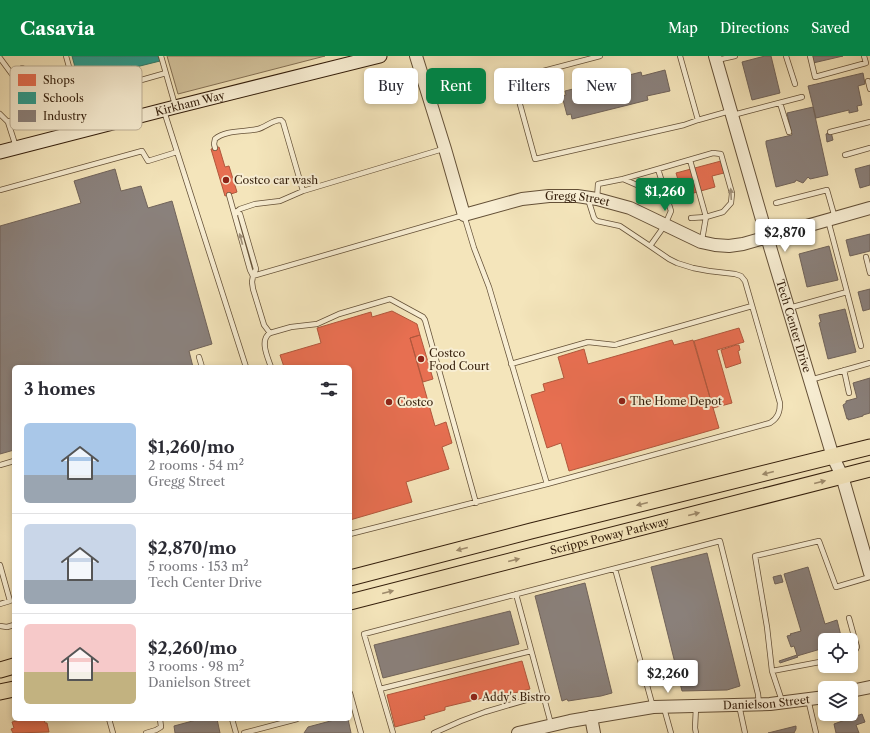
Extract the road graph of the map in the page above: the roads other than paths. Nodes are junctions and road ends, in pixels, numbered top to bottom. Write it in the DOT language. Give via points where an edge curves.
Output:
graph roads {
  1 [pos="66,56"];
  2 [pos="161,56"];
  3 [pos="380,56"];
  4 [pos="416,56"];
  5 [pos="600,56"];
  6 [pos="680,56"];
  7 [pos="735,56"];
  8 [pos="786,56"];
  9 [pos="810,56"];
  10 [pos="864,56"];
  11 [pos="0,58"];
  12 [pos="716,58"];
  13 [pos="69,66"];
  14 [pos="10,72"];
  15 [pos="166,73"];
  16 [pos="142,80"];
  17 [pos="868,80"];
  18 [pos="795,84"];
  19 [pos="870,89"];
  20 [pos="802,97"];
  21 [pos="780,103"];
  22 [pos="169,108"];
  23 [pos="732,113"];
  24 [pos="0,114"];
  25 [pos="142,115"];
  26 [pos="698,120"];
  27 [pos="8,122"];
  28 [pos="870,122"];
  29 [pos="10,128"];
  30 [pos="10,130"];
  31 [pos="87,130"];
  32 [pos="789,132"];
  33 [pos="830,132"];
  34 [pos="16,148"];
  35 [pos="215,148"];
  36 [pos="870,148"];
  37 [pos="445,149"];
  38 [pos="0,152"];
  39 [pos="177,152"];
  40 [pos="845,155"];
  41 [pos="690,160"];
  42 [pos="658,169"];
  43 [pos="623,179"];
  44 [pos="0,190"];
  45 [pos="303,190"];
  46 [pos="229,194"];
  47 [pos="592,198"];
  48 [pos="667,198"];
  49 [pos="776,203"];
  50 [pos="870,208"];
  51 [pos="235,211"];
  52 [pos="464,215"];
  53 [pos="706,217"];
  54 [pos="691,218"];
  55 [pos="831,219"];
  56 [pos="666,225"];
  57 [pos="767,237"];
  58 [pos="701,242"];
  59 [pos="650,246"];
  60 [pos="866,257"];
  61 [pos="870,273"];
  62 [pos="253,276"];
  63 [pos="848,292"];
  64 [pos="752,306"];
  65 [pos="789,308"];
  66 [pos="270,333"];
  67 [pos="861,346"];
  68 [pos="199,357"];
  69 [pos="870,363"];
  70 [pos="511,364"];
  71 [pos="201,365"];
  72 [pos="245,365"];
  73 [pos="270,365"];
  74 [pos="844,370"];
  75 [pos="810,380"];
  76 [pos="849,393"];
  77 [pos="870,447"];
  78 [pos="833,457"];
  79 [pos="12,462"];
  80 [pos="0,465"];
  81 [pos="870,469"];
  82 [pos="842,476"];
  83 [pos="546,484"];
  84 [pos="476,503"];
  85 [pos="352,534"];
  86 [pos="0,565"];
  87 [pos="615,569"];
  88 [pos="870,573"];
  89 [pos="352,577"];
  90 [pos="870,577"];
  91 [pos="516,594"];
  92 [pos="12,600"];
  93 [pos="352,601"];
  94 [pos="0,604"];
  95 [pos="849,618"];
  96 [pos="0,626"];
  97 [pos="12,626"];
  98 [pos="853,633"];
  99 [pos="531,651"];
  100 [pos="818,662"];
  101 [pos="12,667"];
  102 [pos="0,670"];
  103 [pos="772,671"];
  104 [pos="870,687"];
  105 [pos="12,689"];
  106 [pos="380,689"];
  107 [pos="858,690"];
  108 [pos="0,692"];
  109 [pos="543,695"];
  110 [pos="818,698"];
  111 [pos="808,699"];
  112 [pos="782,703"];
  113 [pos="352,704"];
  114 [pos="760,704"];
  115 [pos="739,705"];
  116 [pos="696,706"];
  117 [pos="658,707"];
  118 [pos="591,717"];
  119 [pos="110,721"];
  120 [pos="160,721"];
  121 [pos="233,721"];
  122 [pos="289,721"];
  123 [pos="551,725"];
  124 [pos="113,733"];
  125 [pos="146,733"];
  126 [pos="236,733"];
  127 [pos="244,733"];
  128 [pos="361,733"];
  129 [pos="394,733"];
  130 [pos="434,733"];
  131 [pos="518,733"];
  132 [pos="594,733"];
  133 [pos="670,733"];
  134 [pos="696,733"];
  135 [pos="746,733"];
  136 [pos="816,733"];
  1 -- 13 [label="lane"];
  2 -- 15 [label="lane"];
  3 -- 22 [label="main road, Kirkham Way"];
  4 -- 37 [label="street"];
  5 -- 26 [label="lane" via="513,80 535,159"];
  6 -- 26 [label="lane"];
  7 -- 12 [label="lane"];
  8 -- 18 [label="lane"];
  9 -- 10 [label="lane" via="816,77 866,63"];
  11 -- 14 [label="lane"];
  12 -- 23 [label="street, Tech Center Drive"];
  15 -- 16 [label="lane"];
  15 -- 22 [label="lane"];
  17 -- 19 [label="lane"];
  20 -- 21 [label="lane"];
  21 -- 23 [label="lane"];
  21 -- 32 [label="lane"];
  22 -- 25 [label="main road, Kirkham Way"];
  22 -- 39 [label="lane"];
  23 -- 26 [label="lane"];
  23 -- 57 [label="street, Tech Center Drive"];
  24 -- 27 [label="lane"];
  27 -- 29 [label="lane"];
  28 -- 33 [label="lane"];
  30 -- 34 [label="lane"];
  31 -- 34 [label="main road, Kirkham Way"];
  34 -- 38 [label="main road, Kirkham Way"];
  35 -- 45 [label="lane" via="215,140 220,136 259,129 281,120"];
  36 -- 40 [label="lane"];
  37 -- 45 [label="lane"];
  37 -- 52 [label="street"];
  39 -- 44 [label="lane" via="148,160 142,151"];
  39 -- 72 [label="lane"];
  41 -- 42 [label="lane"];
  41 -- 53 [label="lane"];
  53 -- 41 [label="lane, one-way" via="723,212 731,203 732,193 723,160 721,154 713,153"];
  42 -- 43 [label="lane"];
  42 -- 48 [label="lane"];
  43 -- 47 [label="lane" via="598,184"];
  43 -- 48 [label="lane"];
  45 -- 51 [label="lane" via="280,201 255,204"];
  46 -- 51 [label="lane"];
  47 -- 52 [label="street, Gregg Street" via="537,197"];
  47 -- 56 [label="street, Gregg Street" via="630,208"];
  47 -- 59 [label="lane" via="594,218 597,221 620,226"];
  48 -- 56 [label="lane" via="671,211"];
  49 -- 55 [label="lane" via="826,190"];
  50 -- 55 [label="street, Gregg Street"];
  62 -- 51 [label="lane, one-way"];
  52 -- 62 [label="lane"];
  52 -- 70 [label="lane" via="489,287"];
  53 -- 54 [label="lane"];
  53 -- 58 [label="lane"];
  55 -- 57 [label="street, Gregg Street"];
  55 -- 63 [label="lane"];
  56 -- 58 [label="street, Gregg Street"];
  56 -- 59 [label="lane"];
  57 -- 58 [label="street, Gregg Street" via="729,246"];
  57 -- 65 [label="street, Tech Center Drive"];
  59 -- 64 [label="lane" via="677,263 741,276 745,281"];
  60 -- 61 [label="lane"];
  62 -- 66 [label="lane" via="253,289 264,324"];
  63 -- 65 [label="lane"];
  63 -- 67 [label="lane"];
  64 -- 70 [label="lane" via="618,344 588,342"];
  64 -- 83 [label="lane" via="780,403 775,420"];
  65 -- 75 [label="street, Tech Center Drive"];
  66 -- 73 [label="lane" via="265,344"];
  66 -- 84 [label="lane" via="317,324 339,314 390,299 423,317"];
  68 -- 71 [label="lane"];
  69 -- 74 [label="lane"];
  70 -- 83 [label="lane"];
  74 -- 75 [label="lane"];
  74 -- 76 [label="lane"];
  75 -- 78 [label="street, Tech Center Drive"];
  77 -- 78 [label="main road, Scripps Poway Parkway"];
  78 -- 82 [label="street, Tech Center Drive"];
  78 -- 89 [label="main road, Scripps Poway Parkway, one-way"];
  79 -- 80 [label="lane"];
  81 -- 82 [label="main road, Scripps Poway Parkway"];
  82 -- 88 [label="street, Tech Center Drive"];
  93 -- 82 [label="main road, Scripps Poway Parkway, one-way"];
  83 -- 84 [label="lane"];
  84 -- 85 [label="lane"];
  86 -- 92 [label="lane"];
  87 -- 91 [label="lane"];
  87 -- 114 [label="lane" via="720,541"];
  87 -- 117 [label="lane"];
  90 -- 103 [label="lane" via="836,587 819,541 755,556"];
  91 -- 99 [label="lane"];
  91 -- 106 [label="lane" via="364,634"];
  92 -- 94 [label="lane"];
  95 -- 98 [label="lane"];
  96 -- 97 [label="lane"];
  99 -- 106 [label="lane"];
  99 -- 109 [label="lane"];
  100 -- 103 [label="lane"];
  101 -- 102 [label="main road"];
  103 -- 112 [label="lane"];
  104 -- 107 [label="street"];
  105 -- 108 [label="main road"];
  106 -- 129 [label="lane"];
  109 -- 123 [label="lane"];
  109 -- 130 [label="lane" via="485,712"];
  110 -- 111 [label="street, Danielson Street"];
  111 -- 112 [label="street, Danielson Street"];
  111 -- 136 [label="lane"];
  112 -- 114 [label="street, Danielson Street"];
  113 -- 128 [label="lane"];
  114 -- 115 [label="street, Danielson Street"];
  115 -- 116 [label="street, Danielson Street"];
  115 -- 135 [label="lane"];
  116 -- 117 [label="street, Danielson Street"];
  116 -- 134 [label="lane"];
  117 -- 118 [label="street, Danielson Street"];
  117 -- 133 [label="lane"];
  118 -- 123 [label="street, Danielson Street"];
  118 -- 132 [label="street"];
  119 -- 124 [label="lane"];
  120 -- 125 [label="lane" via="161,727"];
  121 -- 126 [label="lane"];
  122 -- 127 [label="lane"];
  123 -- 131 [label="street, Danielson Street"];
}
